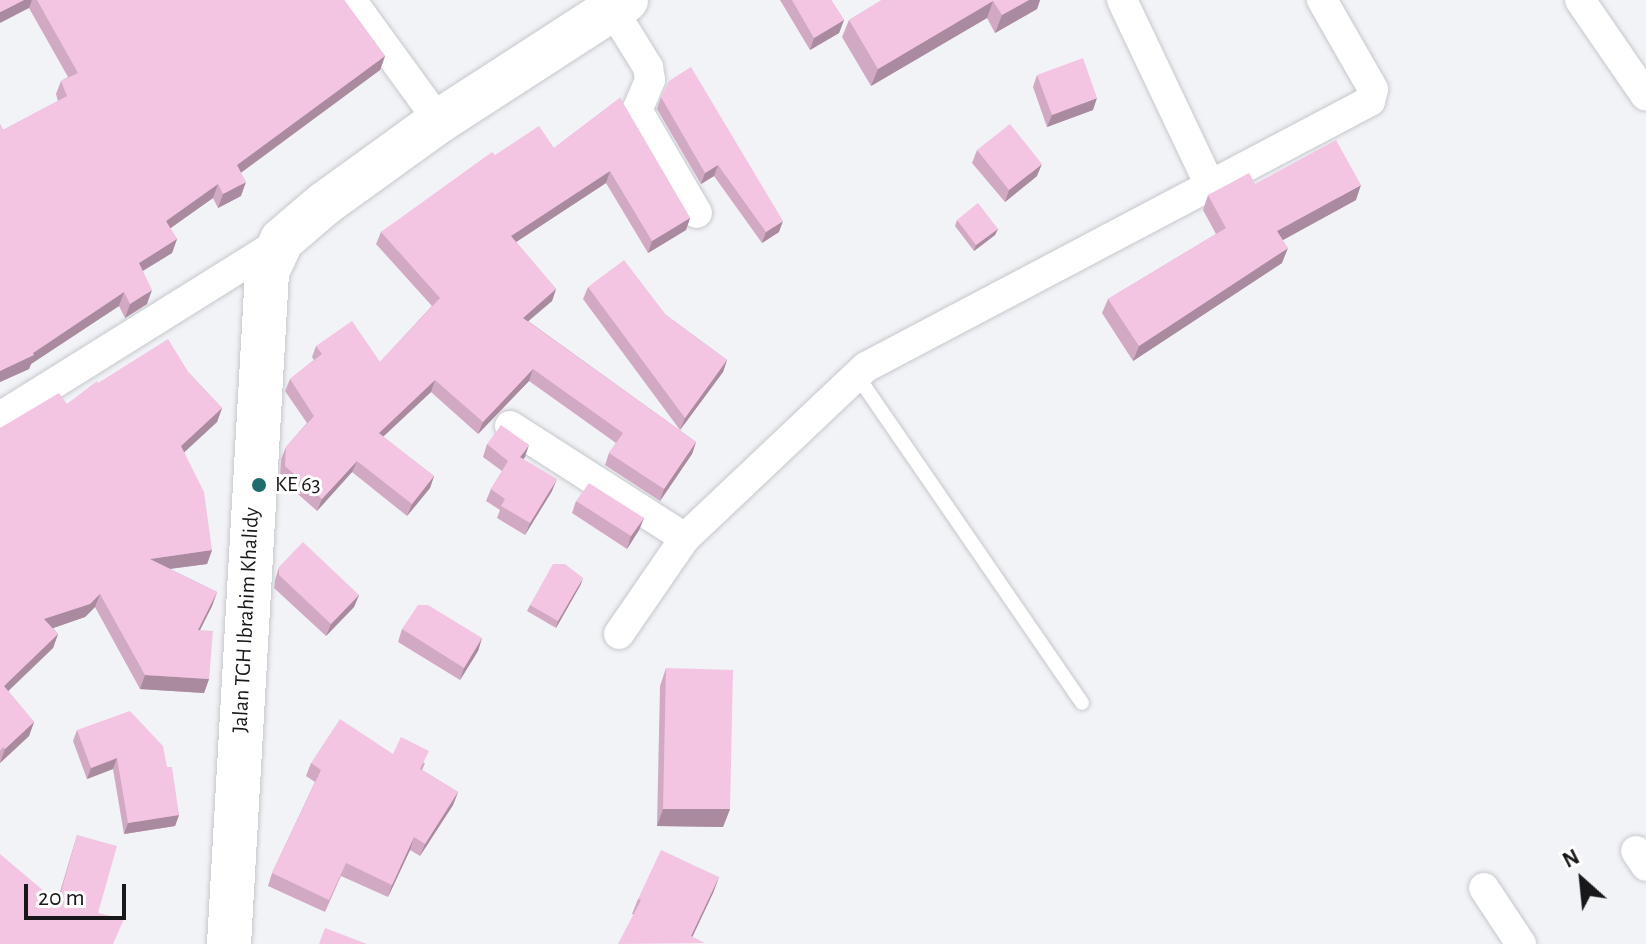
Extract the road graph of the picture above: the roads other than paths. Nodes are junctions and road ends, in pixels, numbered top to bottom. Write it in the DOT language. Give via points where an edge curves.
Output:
graph roads {
  1 [pos="351,0"];
  2 [pos="1122,0"];
  3 [pos="1322,0"];
  4 [pos="1580,0"];
  5 [pos="619,4"];
  6 [pos="1646,96"];
  7 [pos="439,121"];
  8 [pos="1209,183"];
  9 [pos="697,213"];
  10 [pos="282,240"];
  11 [pos="856,374"];
  12 [pos="0,417"];
  13 [pos="510,426"];
  14 [pos="685,538"];
  15 [pos="619,634"];
  16 [pos="1082,703"];
  17 [pos="1484,888"];
  18 [pos="229,944"];
  19 [pos="1521,944"];
  1 -- 7 [label="street"];
  2 -- 8 [label="street"];
  3 -- 8 [label="street" via="1373,89 1370,101"];
  4 -- 6 [label="street"];
  5 -- 7 [label="main road, Jalan TGH Ibrahim Khalidy"];
  5 -- 9 [label="street" via="648,67 650,80 637,110"];
  7 -- 10 [label="main road, Jalan TGH Ibrahim Khalidy"];
  8 -- 11 [label="street"];
  10 -- 12 [label="street"];
  10 -- 18 [label="main road, Jalan TGH Ibrahim Khalidy" via="267,272 264,305"];
  11 -- 14 [label="street"];
  11 -- 16 [label="lane"];
  13 -- 14 [label="street"];
  14 -- 15 [label="street"];
  17 -- 19 [label="street"];
}
